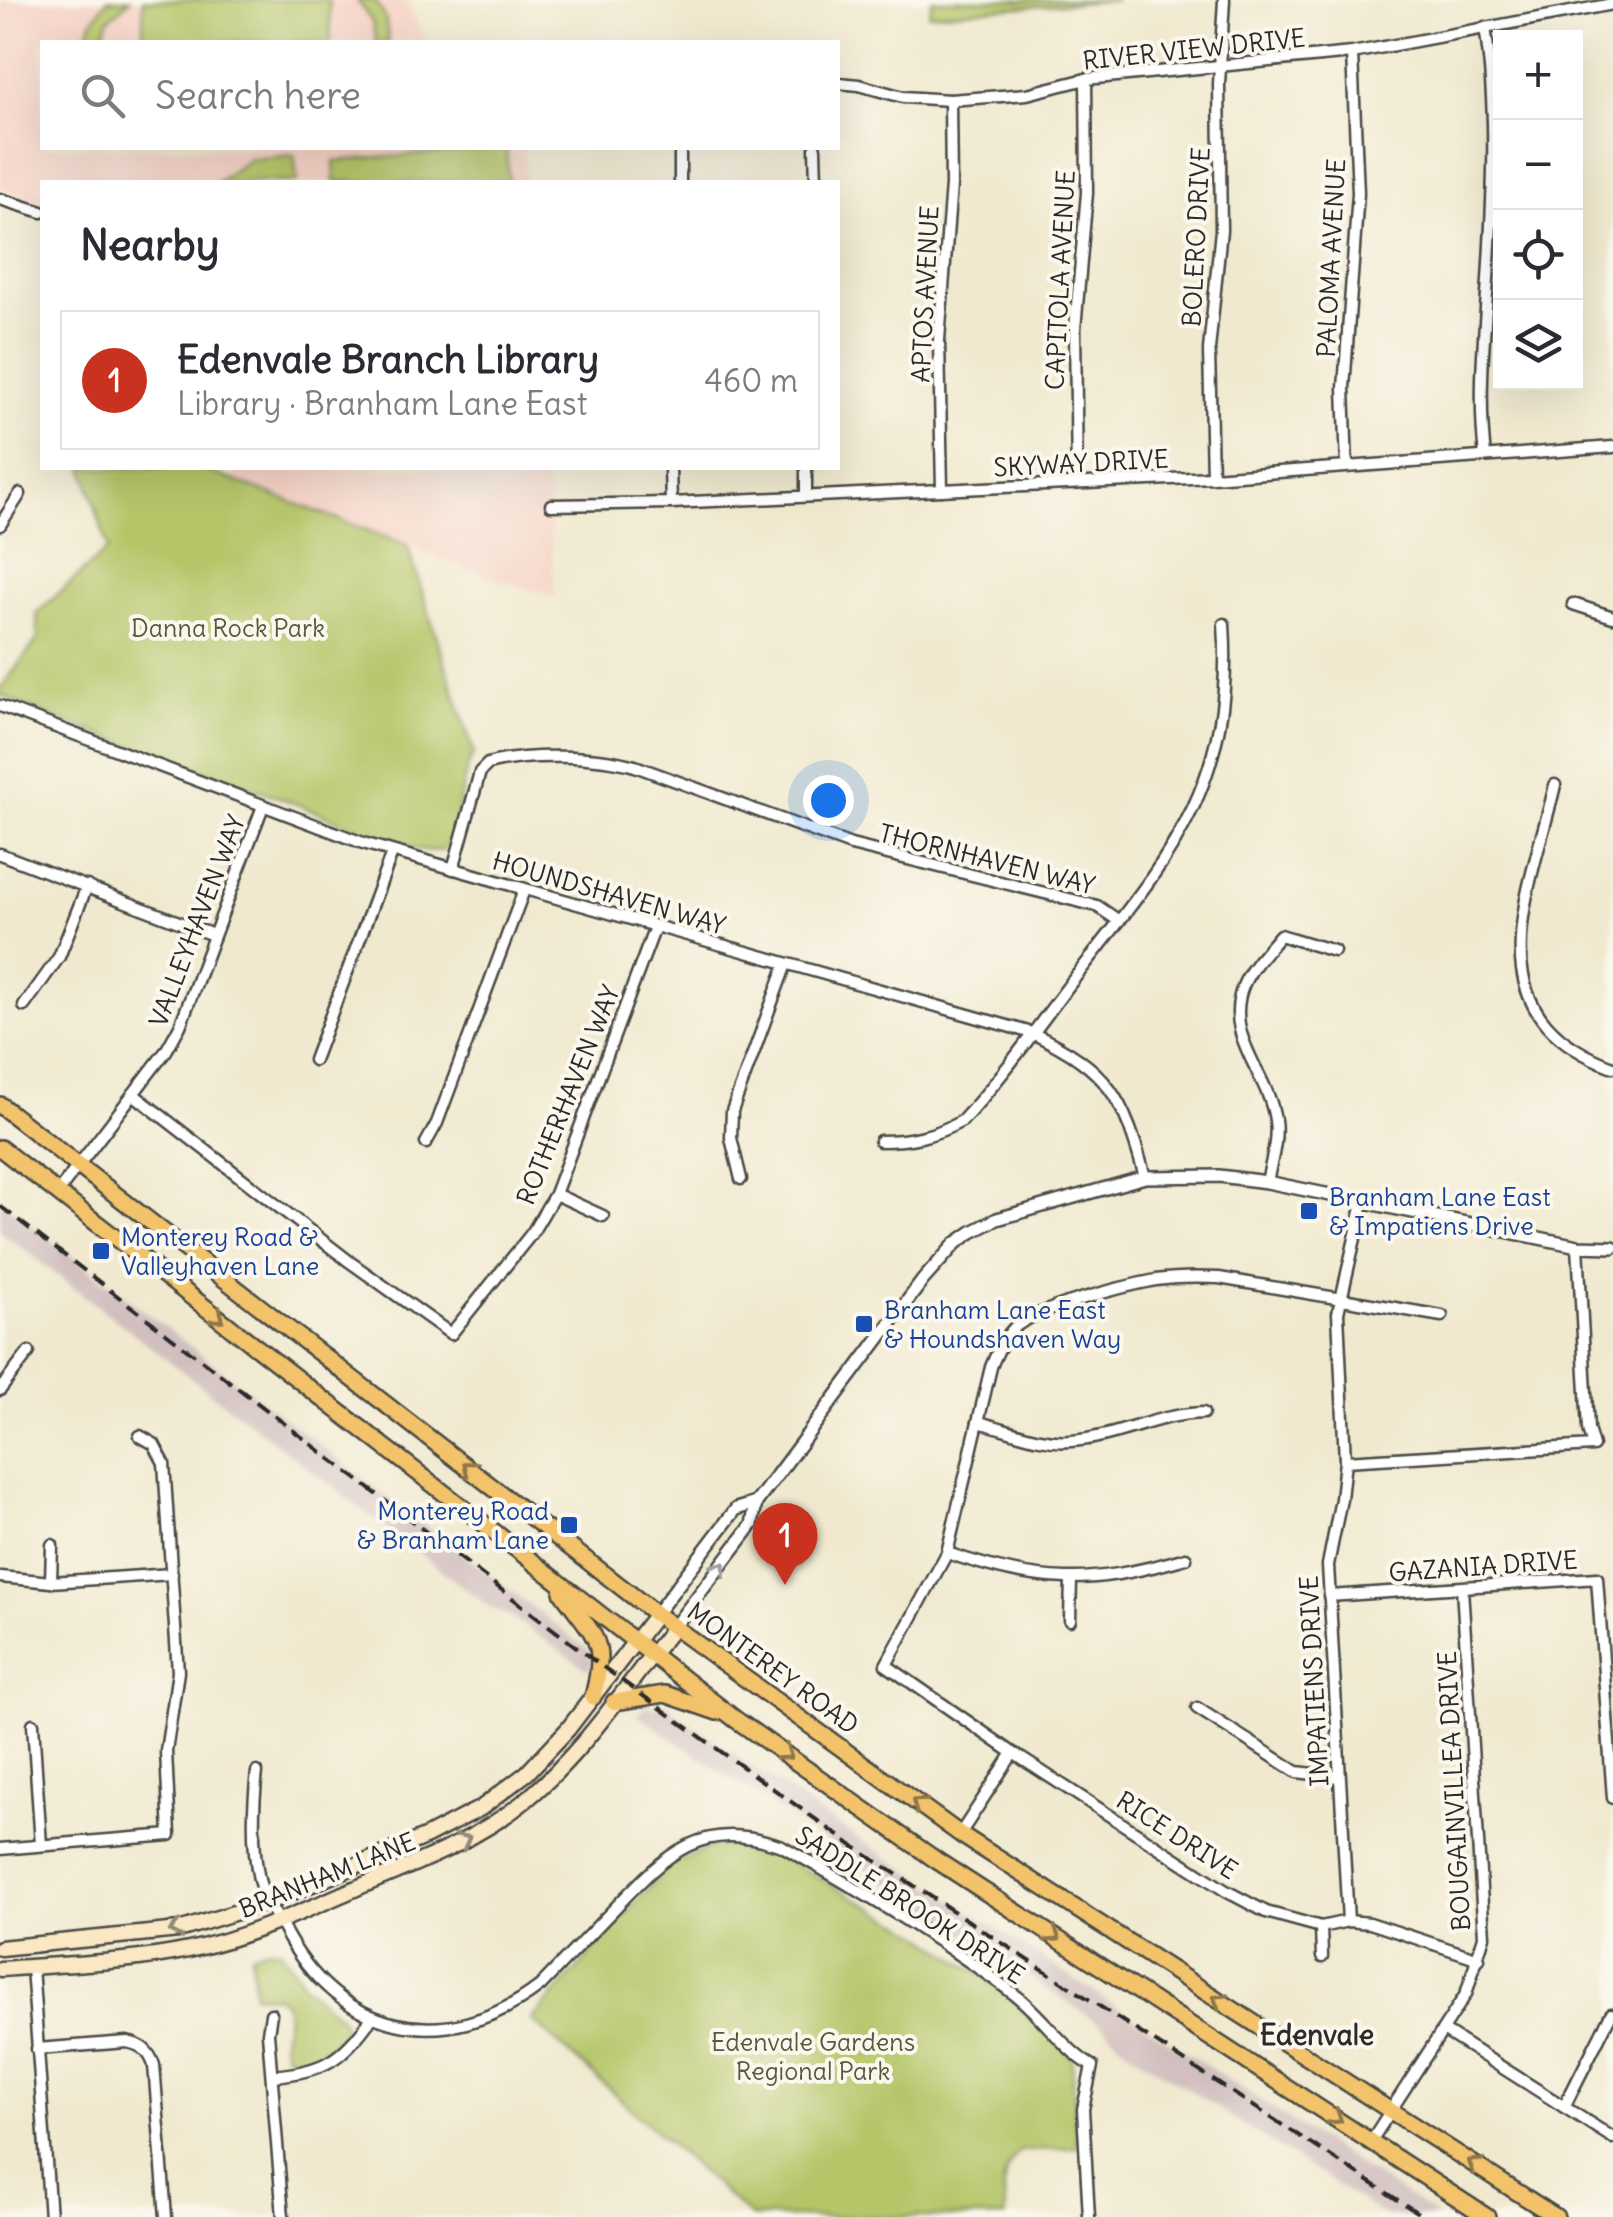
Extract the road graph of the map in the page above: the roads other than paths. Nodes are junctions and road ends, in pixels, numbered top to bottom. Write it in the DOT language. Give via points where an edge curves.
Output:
graph roads {
  1 [pos="1224,0"];
  2 [pos="1613,4"];
  3 [pos="1485,27"];
  4 [pos="1352,52"];
  5 [pos="1221,67"];
  6 [pos="1086,79"];
  7 [pos="840,84"];
  8 [pos="950,100"];
  9 [pos="680,150"];
  10 [pos="816,150"];
  11 [pos="680,180"];
  12 [pos="816,180"];
  13 [pos="0,199"];
  14 [pos="40,211"];
  15 [pos="1613,447"];
  16 [pos="1485,456"];
  17 [pos="1347,466"];
  18 [pos="670,470"];
  19 [pos="806,470"];
  20 [pos="1212,477"];
  21 [pos="1077,483"];
  22 [pos="942,490"];
  23 [pos="20,494"];
  24 [pos="806,496"];
  25 [pos="671,503"];
  26 [pos="550,505"];
  27 [pos="0,525"];
  28 [pos="1573,604"];
  29 [pos="1613,617"];
  30 [pos="1224,624"];
  31 [pos="0,706"];
  32 [pos="1555,785"];
  33 [pos="263,806"];
  34 [pos="392,853"];
  35 [pos="0,854"];
  36 [pos="453,869"];
  37 [pos="87,886"];
  38 [pos="524,890"];
  39 [pos="1119,921"];
  40 [pos="656,926"];
  41 [pos="214,935"];
  42 [pos="1334,951"];
  43 [pos="786,964"];
  44 [pos="24,1006"];
  45 [pos="1032,1033"];
  46 [pos="314,1060"];
  47 [pos="1613,1067"];
  48 [pos="134,1094"];
  49 [pos="0,1105"];
  50 [pos="880,1141"];
  51 [pos="426,1143"];
  52 [pos="0,1148"];
  53 [pos="79,1165"];
  54 [pos="1145,1177"];
  55 [pos="741,1178"];
  56 [pos="1267,1182"];
  57 [pos="58,1192"];
  58 [pos="555,1194"];
  59 [pos="1363,1203"];
  60 [pos="602,1216"];
  61 [pos="1578,1246"];
  62 [pos="1613,1247"];
  63 [pos="1339,1300"];
  64 [pos="1442,1316"];
  65 [pos="30,1352"];
  66 [pos="0,1390"];
  67 [pos="1203,1413"];
  68 [pos="978,1422"];
  69 [pos="140,1436"];
  70 [pos="1345,1460"];
  71 [pos="756,1503"];
  72 [pos="52,1545"];
  73 [pos="948,1553"];
  74 [pos="1186,1558"];
  75 [pos="172,1574"];
  76 [pos="551,1576"];
  77 [pos="0,1577"];
  78 [pos="1071,1579"];
  79 [pos="50,1582"];
  80 [pos="1462,1588"];
  81 [pos="1330,1596"];
  82 [pos="656,1614"];
  83 [pos="1070,1620"];
  84 [pos="674,1627"];
  85 [pos="635,1642"];
  86 [pos="651,1654"];
  87 [pos="593,1697"];
  88 [pos="614,1702"];
  89 [pos="1197,1708"];
  90 [pos="735,1718"];
  91 [pos="34,1724"];
  92 [pos="1014,1753"];
  93 [pos="256,1772"];
  94 [pos="1339,1777"];
  95 [pos="1613,1798"];
  96 [pos="960,1834"];
  97 [pos="41,1845"];
  98 [pos="0,1848"];
  99 [pos="269,1902"];
  100 [pos="279,1921"];
  101 [pos="1348,1921"];
  102 [pos="1321,1926"];
  103 [pos="0,1948"];
  104 [pos="1322,1957"];
  105 [pos="1479,1959"];
  106 [pos="32,1967"];
  107 [pos="0,1969"];
  108 [pos="271,2014"];
  109 [pos="1612,2014"];
  110 [pos="371,2019"];
  111 [pos="1443,2030"];
  112 [pos="37,2050"];
  113 [pos="272,2076"];
  114 [pos="1564,2107"];
  115 [pos="1390,2110"];
  116 [pos="1613,2138"];
  117 [pos="1371,2140"];
  118 [pos="50,2217"];
  119 [pos="166,2217"];
  120 [pos="283,2217"];
  121 [pos="1089,2217"];
  122 [pos="1488,2217"];
  123 [pos="1556,2217"];
  1 -- 5 [label="street, BOLERO DRIVE"];
  2 -- 3 [label="street, RIVER VIEW DRIVE"];
  3 -- 4 [label="street, RIVER VIEW DRIVE"];
  3 -- 16 [label="street" via="1493,196 1480,386"];
  4 -- 5 [label="street, RIVER VIEW DRIVE"];
  4 -- 17 [label="street, PALOMA AVENUE" via="1358,194 1344,388"];
  5 -- 6 [label="street, RIVER VIEW DRIVE"];
  5 -- 20 [label="street, BOLERO DRIVE" via="1222,214 1209,350"];
  6 -- 8 [label="street, RIVER VIEW DRIVE" via="1027,94"];
  6 -- 21 [label="street, CAPITOLA AVENUE" via="1087,193 1075,329"];
  7 -- 8 [label="street, RIVER VIEW DRIVE"];
  8 -- 22 [label="street, APTOS AVENUE" via="952,185 939,340"];
  9 -- 11 [label="street"];
  10 -- 12 [label="street"];
  13 -- 14 [label="street"];
  15 -- 16 [label="street, SKYWAY DRIVE"];
  16 -- 17 [label="street, SKYWAY DRIVE"];
  17 -- 20 [label="street, SKYWAY DRIVE"];
  18 -- 25 [label="street"];
  19 -- 24 [label="street"];
  20 -- 21 [label="street, SKYWAY DRIVE"];
  21 -- 22 [label="street, SKYWAY DRIVE"];
  22 -- 24 [label="street, SKYWAY DRIVE"];
  23 -- 27 [label="street"];
  24 -- 25 [label="street, SKYWAY DRIVE"];
  25 -- 26 [label="street, SKYWAY DRIVE"];
  28 -- 29 [label="street"];
  30 -- 39 [label="street" via="1224,702 1215,751 1169,854"];
  31 -- 33 [label="street, HOUNDSHAVEN WAY"];
  32 -- 47 [label="street" via="1526,896 1524,983 1542,1020 1567,1045"];
  33 -- 34 [label="street, HOUNDSHAVEN WAY"];
  33 -- 41 [label="street, VALLEYHAVEN WAY"];
  34 -- 36 [label="street, HOUNDSHAVEN WAY"];
  34 -- 46 [label="street"];
  35 -- 37 [label="street"];
  36 -- 38 [label="street, HOUNDSHAVEN WAY"];
  36 -- 39 [label="street, THORNHAVEN WAY" via="480,772 488,764 606,760 851,845 1096,906"];
  37 -- 41 [label="street"];
  37 -- 44 [label="street" via="59,957"];
  38 -- 40 [label="street, HOUNDSHAVEN WAY"];
  38 -- 51 [label="street"];
  39 -- 45 [label="street"];
  40 -- 43 [label="street, HOUNDSHAVEN WAY"];
  40 -- 58 [label="street, ROTHERHAVEN WAY"];
  41 -- 48 [label="street, VALLEYHAVEN WAY" via="180,1026"];
  42 -- 56 [label="street" via="1280,935 1244,982 1238,1002 1238,1026 1275,1121"];
  43 -- 45 [label="street, HOUNDSHAVEN WAY"];
  43 -- 55 [label="street" via="732,1111"];
  45 -- 50 [label="street" via="962,1121 908,1142"];
  45 -- 54 [label="street, HOUNDSHAVEN WAY" via="1064,1048 1114,1094"];
  48 -- 53 [label="street, VALLEYHAVEN WAY"];
  48 -- 58 [label="street, ROTHERHAVEN WAY" via="451,1334"];
  49 -- 53 [label="main road, MONTEREY ROAD"];
  52 -- 57 [label="main road"];
  53 -- 57 [label="street, VALLEYHAVEN WAY"];
  82 -- 53 [label="main road, MONTEREY ROAD, one-way"];
  54 -- 56 [label="street"];
  54 -- 71 [label="street" via="996,1219 956,1243"];
  56 -- 59 [label="street"];
  57 -- 76 [label="main road, one-way"];
  58 -- 60 [label="street"];
  59 -- 61 [label="street"];
  59 -- 63 [label="street, IMPATIENS DRIVE"];
  61 -- 62 [label="street"];
  61 -- 70 [label="street" via="1593,1446"];
  63 -- 64 [label="street"];
  63 -- 68 [label="street" via="1189,1277 1155,1280 1040,1313 1001,1344"];
  63 -- 70 [label="street, IMPATIENS DRIVE"];
  65 -- 66 [label="street"];
  67 -- 68 [label="street" via="1069,1442"];
  68 -- 73 [label="street"];
  69 -- 75 [label="street" via="154,1444 164,1463"];
  70 -- 81 [label="street, IMPATIENS DRIVE" via="1328,1565"];
  71 -- 82 [label="street" via="736,1509"];
  84 -- 71 [label="street, one-way" via="752,1526"];
  72 -- 79 [label="street"];
  73 -- 78 [label="street" via="1008,1572"];
  73 -- 92 [label="street, RICE DRIVE" via="886,1665"];
  74 -- 78 [label="street" via="1132,1574"];
  75 -- 79 [label="street"];
  75 -- 97 [label="street" via="178,1672 166,1750 170,1834"];
  76 -- 85 [label="main road"];
  76 -- 87 [label="main road" via="597,1642 602,1666"];
  77 -- 79 [label="street"];
  78 -- 83 [label="street"];
  80 -- 81 [label="street, GAZANIA DRIVE"];
  80 -- 95 [label="street, GAZANIA DRIVE" via="1597,1578"];
  80 -- 105 [label="street, BOUGAINVILLEA DRIVE" via="1484,1914"];
  81 -- 94 [label="street, IMPATIENS DRIVE"];
  82 -- 84 [label="main road, MONTEREY ROAD"];
  82 -- 85 [label="main road, BRANHAM LANE"];
  84 -- 86 [label="main road, BRANHAM LANE"];
  96 -- 84 [label="main road, MONTEREY ROAD, one-way"];
  85 -- 86 [label="main road"];
  85 -- 87 [label="main road, BRANHAM LANE"];
  86 -- 88 [label="main road, BRANHAM LANE"];
  86 -- 90 [label="main road"];
  87 -- 99 [label="main road, BRANHAM LANE" via="527,1773 480,1808"];
  88 -- 90 [label="main road" via="665,1694"];
  100 -- 88 [label="main road, BRANHAM LANE, one-way" via="487,1828 528,1798"];
  89 -- 94 [label="street" via="1297,1772"];
  90 -- 117 [label="main road, one-way" via="936,1860"];
  91 -- 97 [label="street"];
  92 -- 96 [label="street"];
  92 -- 102 [label="street, RICE DRIVE" via="1226,1891 1266,1912"];
  93 -- 99 [label="street, SADDLE BROOK DRIVE" via="260,1883"];
  94 -- 101 [label="street, IMPATIENS DRIVE"];
  115 -- 96 [label="main road, MONTEREY ROAD, one-way"];
  97 -- 98 [label="street"];
  99 -- 100 [label="street, SADDLE BROOK DRIVE"];
  99 -- 103 [label="main road, BRANHAM LANE, one-way" via="179,1930"];
  100 -- 106 [label="main road, BRANHAM LANE" via="187,1950"];
  100 -- 110 [label="street, SADDLE BROOK DRIVE" via="322,1984"];
  101 -- 102 [label="street, RICE DRIVE"];
  101 -- 105 [label="street, RICE DRIVE"];
  102 -- 104 [label="street"];
  105 -- 111 [label="street, BOUGAINVILLEA DRIVE"];
  106 -- 107 [label="main road, BRANHAM LANE"];
  106 -- 112 [label="street"];
  108 -- 113 [label="street"];
  109 -- 114 [label="street"];
  110 -- 113 [label="street" via="350,2049 325,2064"];
  110 -- 121 [label="street, SADDLE BROOK DRIVE" via="446,2028 506,2010 540,1986 670,1854 718,1836 750,1835 782,1846 971,1962 1092,2066 1083,2109"];
  111 -- 114 [label="street"];
  111 -- 115 [label="street, BOUGAINVILLEA DRIVE"];
  112 -- 118 [label="street"];
  112 -- 119 [label="street" via="127,2042 149,2053"];
  113 -- 120 [label="street"];
  114 -- 116 [label="street"];
  115 -- 117 [label="street, BOUGAINVILLEA DRIVE"];
  123 -- 115 [label="main road, MONTEREY ROAD, one-way"];
  117 -- 122 [label="main road"];
}
